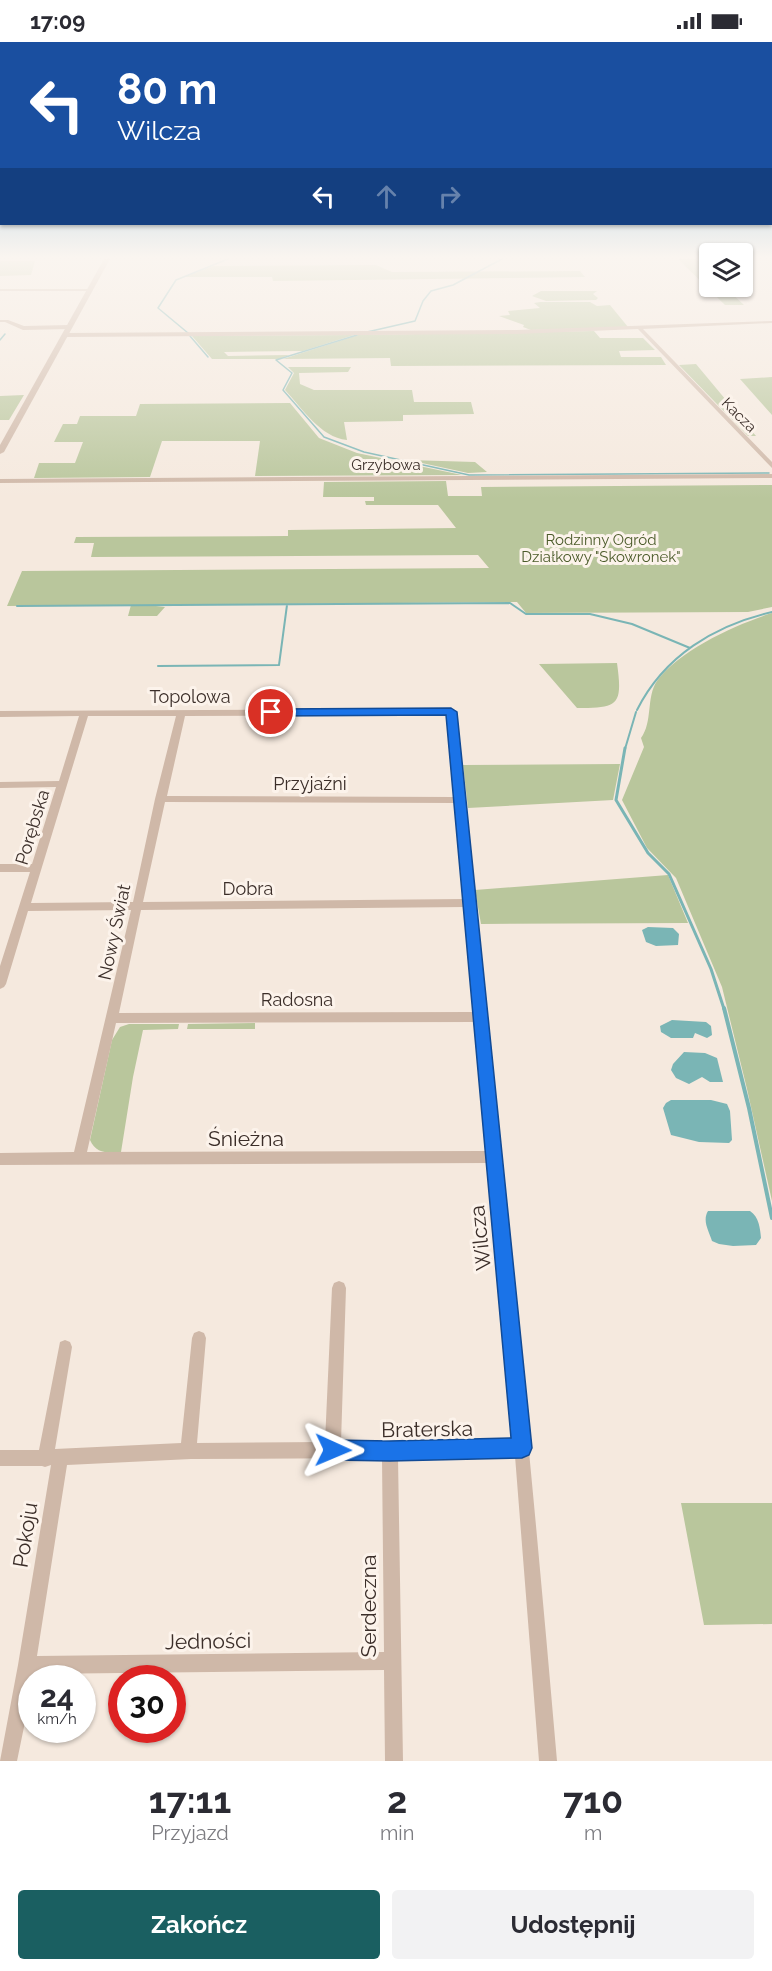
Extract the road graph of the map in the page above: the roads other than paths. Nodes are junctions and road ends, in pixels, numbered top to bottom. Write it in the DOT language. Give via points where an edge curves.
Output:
graph roads {
  1 [pos="62,339"];
  2 [pos="650,339"];
  3 [pos="0,452"];
  4 [pos="772,466"];
  5 [pos="772,476"];
  6 [pos="0,481"];
  7 [pos="451,712"];
  8 [pos="181,713"];
  9 [pos="0,714"];
  10 [pos="84,714"];
  11 [pos="62,784"];
  12 [pos="0,785"];
  13 [pos="160,799"];
  14 [pos="460,800"];
  15 [pos="0,868"];
  16 [pos="37,868"];
  17 [pos="470,903"];
  18 [pos="136,905"];
  19 [pos="25,907"];
  20 [pos="2,970"];
  21 [pos="0,984"];
  22 [pos="482,1017"];
  23 [pos="113,1018"];
  24 [pos="492,1157"];
  25 [pos="79,1158"];
  26 [pos="0,1159"];
  27 [pos="339,1288"];
  28 [pos="199,1338"];
  29 [pos="65,1347"];
  30 [pos="522,1448"];
  31 [pos="333,1450"];
  32 [pos="188,1451"];
  33 [pos="390,1451"];
  34 [pos="0,1458"];
  35 [pos="52,1458"];
  36 [pos="391,1661"];
  37 [pos="27,1665"];
  38 [pos="18,1710"];
  39 [pos="8,1761"];
  40 [pos="394,1761"];
  41 [pos="548,1761"];
  1 -- 3 [label="street"];
  2 -- 4 [label="street, Kacza"];
  5 -- 6 [label="street, Grzybowa"];
  7 -- 8 [label="street, Topolowa"];
  7 -- 14 [label="street, Wilcza"];
  8 -- 10 [label="street, Topolowa"];
  8 -- 13 [label="street, Nowy Świat"];
  9 -- 10 [label="street, Topolowa"];
  10 -- 11 [label="street, Porębska"];
  11 -- 12 [label="street"];
  11 -- 16 [label="street, Porębska"];
  13 -- 14 [label="street, Przyjaźni"];
  13 -- 18 [label="street, Nowy Świat"];
  14 -- 17 [label="street, Wilcza"];
  15 -- 16 [label="street"];
  16 -- 19 [label="street, Porębska"];
  17 -- 18 [label="street, Dobra"];
  17 -- 22 [label="street, Wilcza"];
  18 -- 19 [label="street, Dobra"];
  18 -- 23 [label="street, Nowy Świat"];
  19 -- 20 [label="street, Porębska"];
  20 -- 21 [label="street, Porębska"];
  22 -- 23 [label="street, Radosna"];
  22 -- 24 [label="street, Wilcza"];
  23 -- 25 [label="street, Nowy Świat"];
  24 -- 25 [label="street, Śnieżna"];
  24 -- 30 [label="street, Wilcza"];
  25 -- 26 [label="street, Śnieżna"];
  27 -- 31 [label="street"];
  28 -- 32 [label="street"];
  29 -- 35 [label="street, Pokoju"];
  30 -- 33 [label="street, Braterska"];
  30 -- 41 [label="street, Wilcza"];
  31 -- 32 [label="street, Braterska"];
  31 -- 33 [label="street, Braterska"];
  32 -- 35 [label="street, Braterska"];
  33 -- 36 [label="street, Serdeczna"];
  34 -- 35 [label="street, Braterska"];
  35 -- 37 [label="street, Pokoju"];
  36 -- 37 [label="street, Jedności"];
  36 -- 40 [label="street, Serdeczna"];
  38 -- 39 [label="street, Pokoju"];
}
